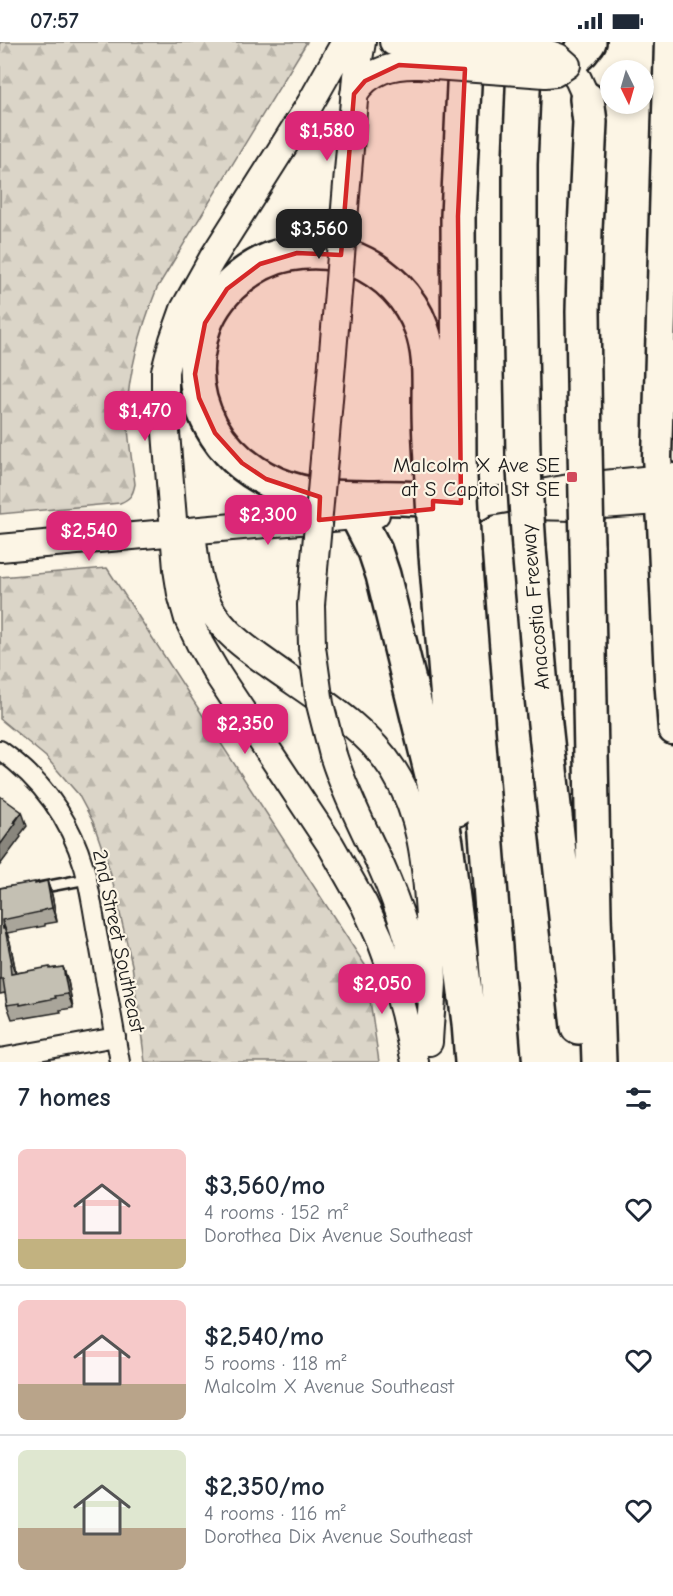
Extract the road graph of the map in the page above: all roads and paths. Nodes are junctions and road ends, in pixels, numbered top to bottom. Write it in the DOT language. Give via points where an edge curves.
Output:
graph roads {
  1 [pos="393,42"];
  2 [pos="466,42"];
  3 [pos="525,42"];
  4 [pos="669,42"];
  5 [pos="362,44"];
  6 [pos="578,54"];
  7 [pos="421,55"];
  8 [pos="354,94"];
  9 [pos="587,99"];
  10 [pos="445,461"];
  11 [pos="666,489"];
  12 [pos="478,504"];
  13 [pos="357,516"];
  14 [pos="184,531"];
  15 [pos="0,548"];
  16 [pos="450,555"];
  17 [pos="673,730"];
  18 [pos="0,750"];
  19 [pos="87,879"];
  20 [pos="24,891"];
  21 [pos="469,1023"];
  22 [pos="116,1037"];
  23 [pos="425,1055"];
  24 [pos="9,1058"];
  25 [pos="120,1062"];
  26 [pos="472,1062"];
  27 [pos="504,1062"];
  28 [pos="582,1062"];
  29 [pos="599,1062"];
  1 -- 7 [label="main road"];
  2 -- 10 [label="highway"];
  3 -- 28 [label="highway, Anacostia Freeway, bridge" via="520,174 523,454 541,687"];
  4 -- 11 [label="main road" via="657,448"];
  5 -- 8 [label="main road"];
  5 -- 14 [label="main road" via="310,104 184,309 165,371 164,395"];
  6 -- 7 [label="main road, bridge"];
  6 -- 9 [label="main road" via="578,79"];
  7 -- 8 [label="main road" via="370,76"];
  8 -- 23 [label="main road, bridge" via="311,605 312,647 327,738 404,922 421,988"];
  9 -- 29 [label="highway, bridge" via="590,122 583,302"];
  10 -- 12 [label="highway" via="425,338 407,300 382,275 339,254 297,253 273,258 237,279 211,310 196,362 199,398 222,443 242,463 266,479 314,496"];
  10 -- 16 [label="highway, bridge"];
  11 -- 12 [label="main road" via="575,487"];
  11 -- 17 [label="main road"];
  12 -- 13 [label="main road"];
  13 -- 14 [label="main road"];
  13 -- 21 [label="highway" via="383,574 434,783 451,871"];
  14 -- 15 [label="main road"];
  14 -- 23 [label="main road" via="179,581 194,633 334,850 364,904 404,1013"];
  14 -- 23 [label="main road" via="208,605 224,627 243,646 365,736 393,769 407,795 420,834 427,883 433,981"];
  16 -- 21 [label="highway" via="470,965"];
  16 -- 27 [label="highway"];
  18 -- 19 [label="street, 2nd Street Southeast" via="31,775 54,803 72,835"];
  19 -- 20 [label="lane"];
  19 -- 22 [label="street, 2nd Street Southeast"];
  21 -- 26 [label="highway"];
  22 -- 24 [label="street"];
  22 -- 25 [label="street, 2nd Street Southeast"];
}
